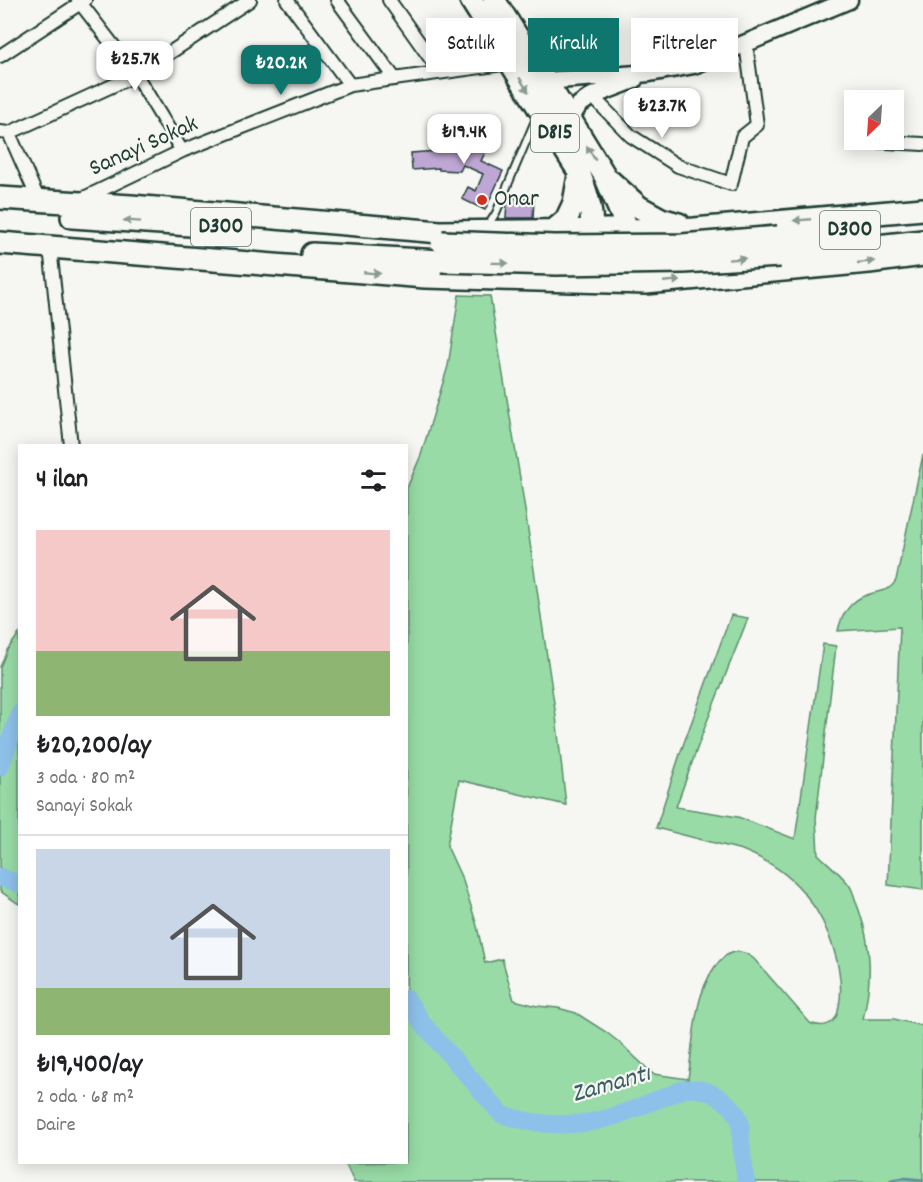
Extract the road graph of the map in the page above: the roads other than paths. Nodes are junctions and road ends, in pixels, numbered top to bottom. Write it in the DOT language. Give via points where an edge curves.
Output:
graph roads {
  1 [pos="250,0"];
  2 [pos="286,0"];
  3 [pos="338,0"];
  4 [pos="389,0"];
  5 [pos="471,0"];
  6 [pos="494,0"];
  7 [pos="849,0"];
  8 [pos="81,1"];
  9 [pos="482,18"];
  10 [pos="746,44"];
  11 [pos="426,52"];
  12 [pos="0,56"];
  13 [pos="440,72"];
  14 [pos="516,72"];
  15 [pos="650,74"];
  16 [pos="136,75"];
  17 [pos="395,79"];
  18 [pos="545,81"];
  19 [pos="350,86"];
  20 [pos="592,96"];
  21 [pos="540,110"];
  22 [pos="570,119"];
  23 [pos="4,132"];
  24 [pos="904,143"];
  25 [pos="923,144"];
  26 [pos="182,151"];
  27 [pos="579,172"];
  28 [pos="605,176"];
  29 [pos="0,198"];
  30 [pos="39,201"];
  31 [pos="74,203"];
  32 [pos="923,209"];
  33 [pos="0,210"];
  34 [pos="923,221"];
  35 [pos="694,229"];
  36 [pos="0,230"];
  37 [pos="554,230"];
  38 [pos="592,230"];
  39 [pos="628,230"];
  40 [pos="484,231"];
  41 [pos="923,241"];
  42 [pos="0,243"];
  43 [pos="779,247"];
  44 [pos="50,248"];
  45 [pos="442,252"];
  46 [pos="923,255"];
  47 [pos="588,281"];
  48 [pos="646,283"];
  49 [pos="71,444"];
  1 -- 16 [label="street"];
  2 -- 19 [label="street"];
  3 -- 17 [label="street"];
  4 -- 11 [label="street"];
  5 -- 9 [label="highway, D815"];
  6 -- 18 [label="highway, D815"];
  7 -- 10 [label="main road"];
  8 -- 12 [label="street"];
  8 -- 16 [label="street"];
  10 -- 15 [label="main road" via="694,65"];
  10 -- 20 [label="street" via="757,125 742,137 731,184 668,160 631,136"];
  13 -- 17 [label="street, Sanayi Sokak"];
  14 -- 21 [label="highway, D815, one-way"];
  15 -- 18 [label="main road"];
  15 -- 20 [label="main road"];
  16 -- 23 [label="street"];
  16 -- 26 [label="street"];
  17 -- 19 [label="street, Sanayi Sokak"];
  18 -- 22 [label="highway, D815"];
  19 -- 26 [label="street, Sanayi Sokak"];
  20 -- 22 [label="main road" via="579,105"];
  21 -- 27 [label="highway, D815"];
  21 -- 40 [label="lane" via="496,213"];
  28 -- 22 [label="highway, D815, one-way"];
  23 -- 30 [label="street"];
  24 -- 25 [label="street"];
  26 -- 31 [label="street, Sanayi Sokak"];
  27 -- 37 [label="highway" via="574,203 566,220"];
  27 -- 38 [label="highway, D815" via="590,203"];
  28 -- 35 [label="highway" via="639,207"];
  28 -- 39 [label="highway, D815"];
  29 -- 30 [label="highway"];
  30 -- 31 [label="highway"];
  31 -- 40 [label="highway" via="440,232"];
  32 -- 35 [label="highway, one-way"];
  45 -- 33 [label="highway, D300, one-way"];
  34 -- 43 [label="highway, D300"];
  35 -- 39 [label="highway"];
  36 -- 45 [label="highway, D300" via="279,252"];
  37 -- 38 [label="highway"];
  37 -- 40 [label="highway"];
  38 -- 39 [label="highway"];
  38 -- 47 [label="highway, D815"];
  39 -- 48 [label="highway, D815" via="643,255"];
  41 -- 43 [label="highway, D300"];
  42 -- 44 [label="highway"];
  43 -- 45 [label="highway, D300, bridge" via="555,246"];
  44 -- 47 [label="highway, one-way" via="425,277"];
  44 -- 49 [label="street"];
  48 -- 46 [label="highway, one-way"];
  47 -- 48 [label="highway"];
}
